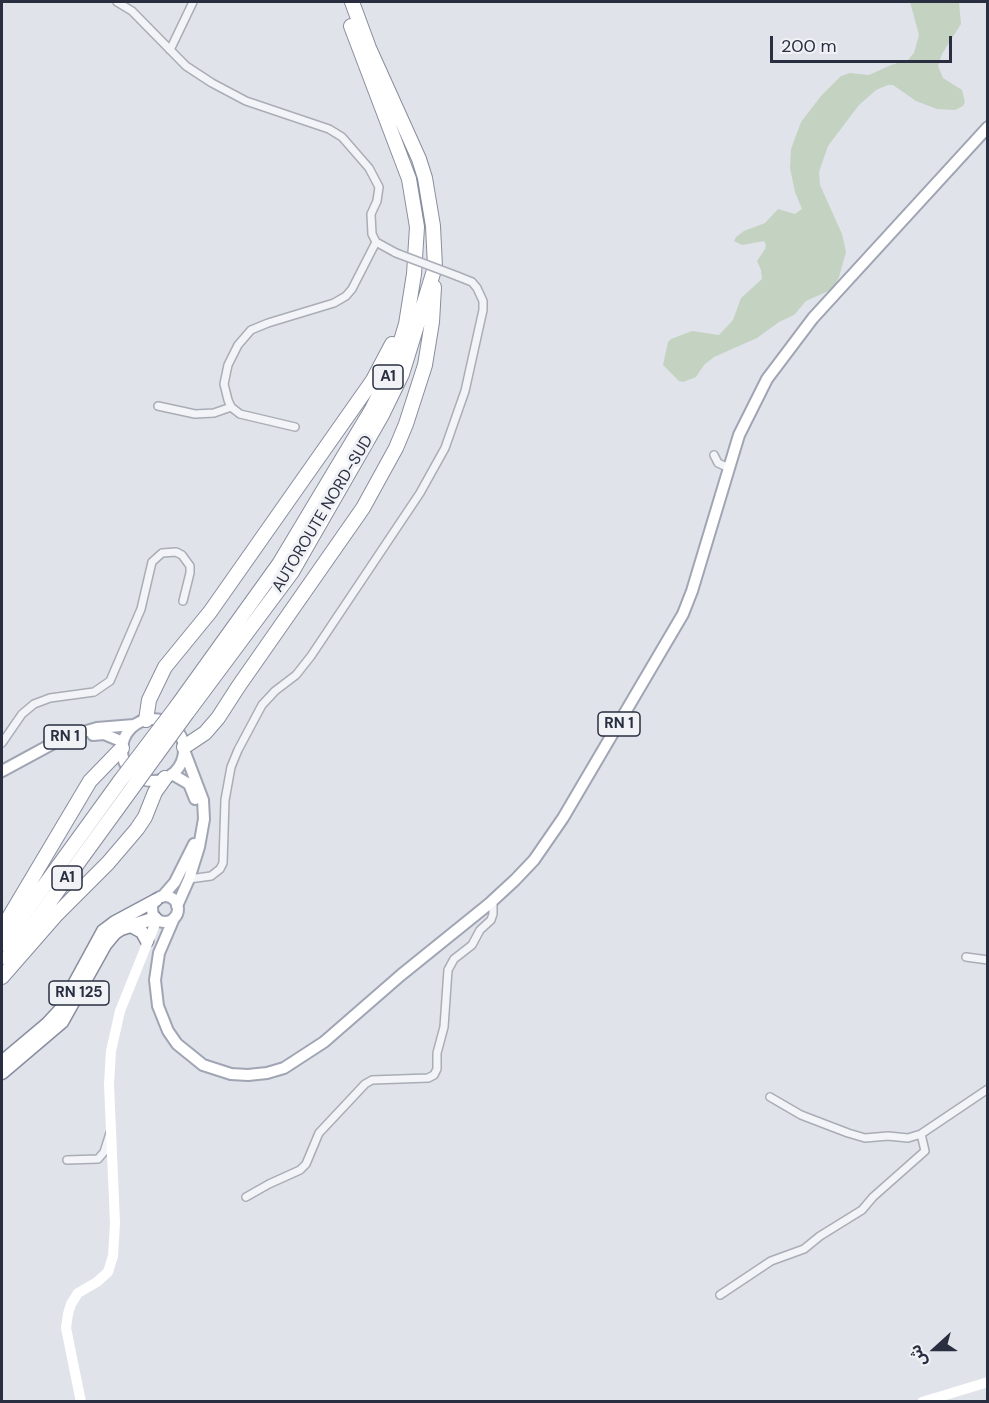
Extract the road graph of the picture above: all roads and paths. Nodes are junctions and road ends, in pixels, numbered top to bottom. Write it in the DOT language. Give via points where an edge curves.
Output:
graph roads {
  1 [pos="117,2"];
  2 [pos="193,2"];
  3 [pos="343,2"];
  4 [pos="352,2"];
  5 [pos="170,50"];
  6 [pos="987,127"];
  7 [pos="376,242"];
  8 [pos="435,267"];
  9 [pos="414,274"];
  10 [pos="158,406"];
  11 [pos="231,407"];
  12 [pos="295,427"];
  13 [pos="714,455"];
  14 [pos="729,468"];
  15 [pos="183,601"];
  16 [pos="149,700"];
  17 [pos="182,710"];
  18 [pos="136,723"];
  19 [pos="2,743"];
  20 [pos="122,745"];
  21 [pos="184,748"];
  22 [pos="2,772"];
  23 [pos="169,776"];
  24 [pos="126,786"];
  25 [pos="189,879"];
  26 [pos="159,898"];
  27 [pos="494,900"];
  28 [pos="177,906"];
  29 [pos="162,920"];
  30 [pos="131,926"];
  31 [pos="2,929"];
  32 [pos="147,941"];
  33 [pos="2,944"];
  34 [pos="966,957"];
  35 [pos="987,960"];
  36 [pos="2,964"];
  37 [pos="2,977"];
  38 [pos="2,1062"];
  39 [pos="2,1073"];
  40 [pos="987,1089"];
  41 [pos="770,1096"];
  42 [pos="111,1131"];
  43 [pos="921,1134"];
  44 [pos="66,1160"];
  45 [pos="246,1197"];
  46 [pos="720,1295"];
  47 [pos="987,1382"];
  48 [pos="81,1401"];
  49 [pos="922,1401"];
  1 -- 5 [label="street" via="132,11"];
  2 -- 5 [label="street"];
  3 -- 9 [label="highway, AUTOROUTE NORD-SUD / A1" via="409,179 417,227"];
  4 -- 8 [label="highway, AUTOROUTE NORD-SUD / A1" via="425,178"];
  5 -- 7 [label="street" via="186,66 228,92 342,137 365,163 379,187 370,220"];
  6 -- 14 [label="main road, RN 1" via="790,347 754,403"];
  7 -- 11 [label="street" via="352,289 341,300 260,326 244,337 225,374"];
  7 -- 25 [label="street, bridge" via="396,254 472,282 477,288 483,309 465,391 445,448 420,493 307,662 262,705 229,776 223,862 211,876"];
  8 -- 17 [label="highway, AUTOROUTE NORD-SUD / A1" via="402,374 292,572"];
  8 -- 21 [label="highway" via="425,365 396,448 363,508 218,718"];
  9 -- 16 [label="highway" via="388,356 210,612 165,667"];
  9 -- 17 [label="highway, AUTOROUTE NORD-SUD / A1" via="406,324 392,370 372,409 279,564"];
  10 -- 11 [label="street" via="195,414"];
  11 -- 12 [label="street" via="240,414"];
  13 -- 14 [label="street" via="718,463"];
  14 -- 27 [label="main road, RN 1" via="683,614 563,818 534,860"];
  15 -- 19 [label="street" via="190,566 176,552 162,553 152,562 141,609 110,681 94,692 34,704"];
  16 -- 18 [label="highway"];
  16 -- 18 [label="main road"];
  17 -- 24 [label="highway, AUTOROUTE NORD-SUD / A1, bridge"];
  18 -- 20 [label="main road"];
  18 -- 21 [label="main road" via="158,719 168,723 177,731"];
  18 -- 22 [label="main road, RN 1" via="63,738"];
  20 -- 22 [label="main road, RN 1" via="104,734 93,735"];
  20 -- 23 [label="main road" via="126,764 137,777 148,781"];
  20 -- 31 [label="highway" via="90,781"];
  21 -- 23 [label="main road" via="181,763"];
  21 -- 25 [label="main road" via="204,808 199,847"];
  23 -- 26 [label="main road" via="185,781 192,789 197,831 183,868"];
  23 -- 37 [label="highway" via="155,792 137,830"];
  24 -- 33 [label="highway, AUTOROUTE NORD-SUD / A1"];
  24 -- 36 [label="highway, AUTOROUTE NORD-SUD / A1"];
  25 -- 28 [label="main road"];
  26 -- 28 [label="main road" via="171,898"];
  26 -- 29 [label="main road" via="152,909"];
  26 -- 38 [label="highway" via="103,931 60,1010"];
  27 -- 29 [label="main road, RN 1" via="324,1042 284,1068 267,1073 231,1074 216,1070 203,1065 177,1044 155,994 156,969 164,941"];
  27 -- 45 [label="street" via="491,920 448,970 444,1027 434,1075 372,1080 365,1084 319,1133 300,1170"];
  28 -- 29 [label="main road" via="177,913"];
  29 -- 30 [label="highway, RN 125"];
  29 -- 32 [label="main road"];
  30 -- 32 [label="highway" via="142,932"];
  30 -- 39 [label="highway, RN 125" via="110,938 62,1022"];
  32 -- 42 [label="main road" via="114,1033"];
  34 -- 35 [label="street"];
  40 -- 43 [label="street"];
  41 -- 43 [label="street" via="801,1115 866,1138 908,1138"];
  42 -- 44 [label="street" via="98,1159"];
  42 -- 48 [label="main road" via="113,1256 108,1272 78,1293 71,1304 66,1328"];
  43 -- 46 [label="street" via="925,1151 862,1210 804,1249 771,1262"];
  47 -- 49 [label="main road"];
}
